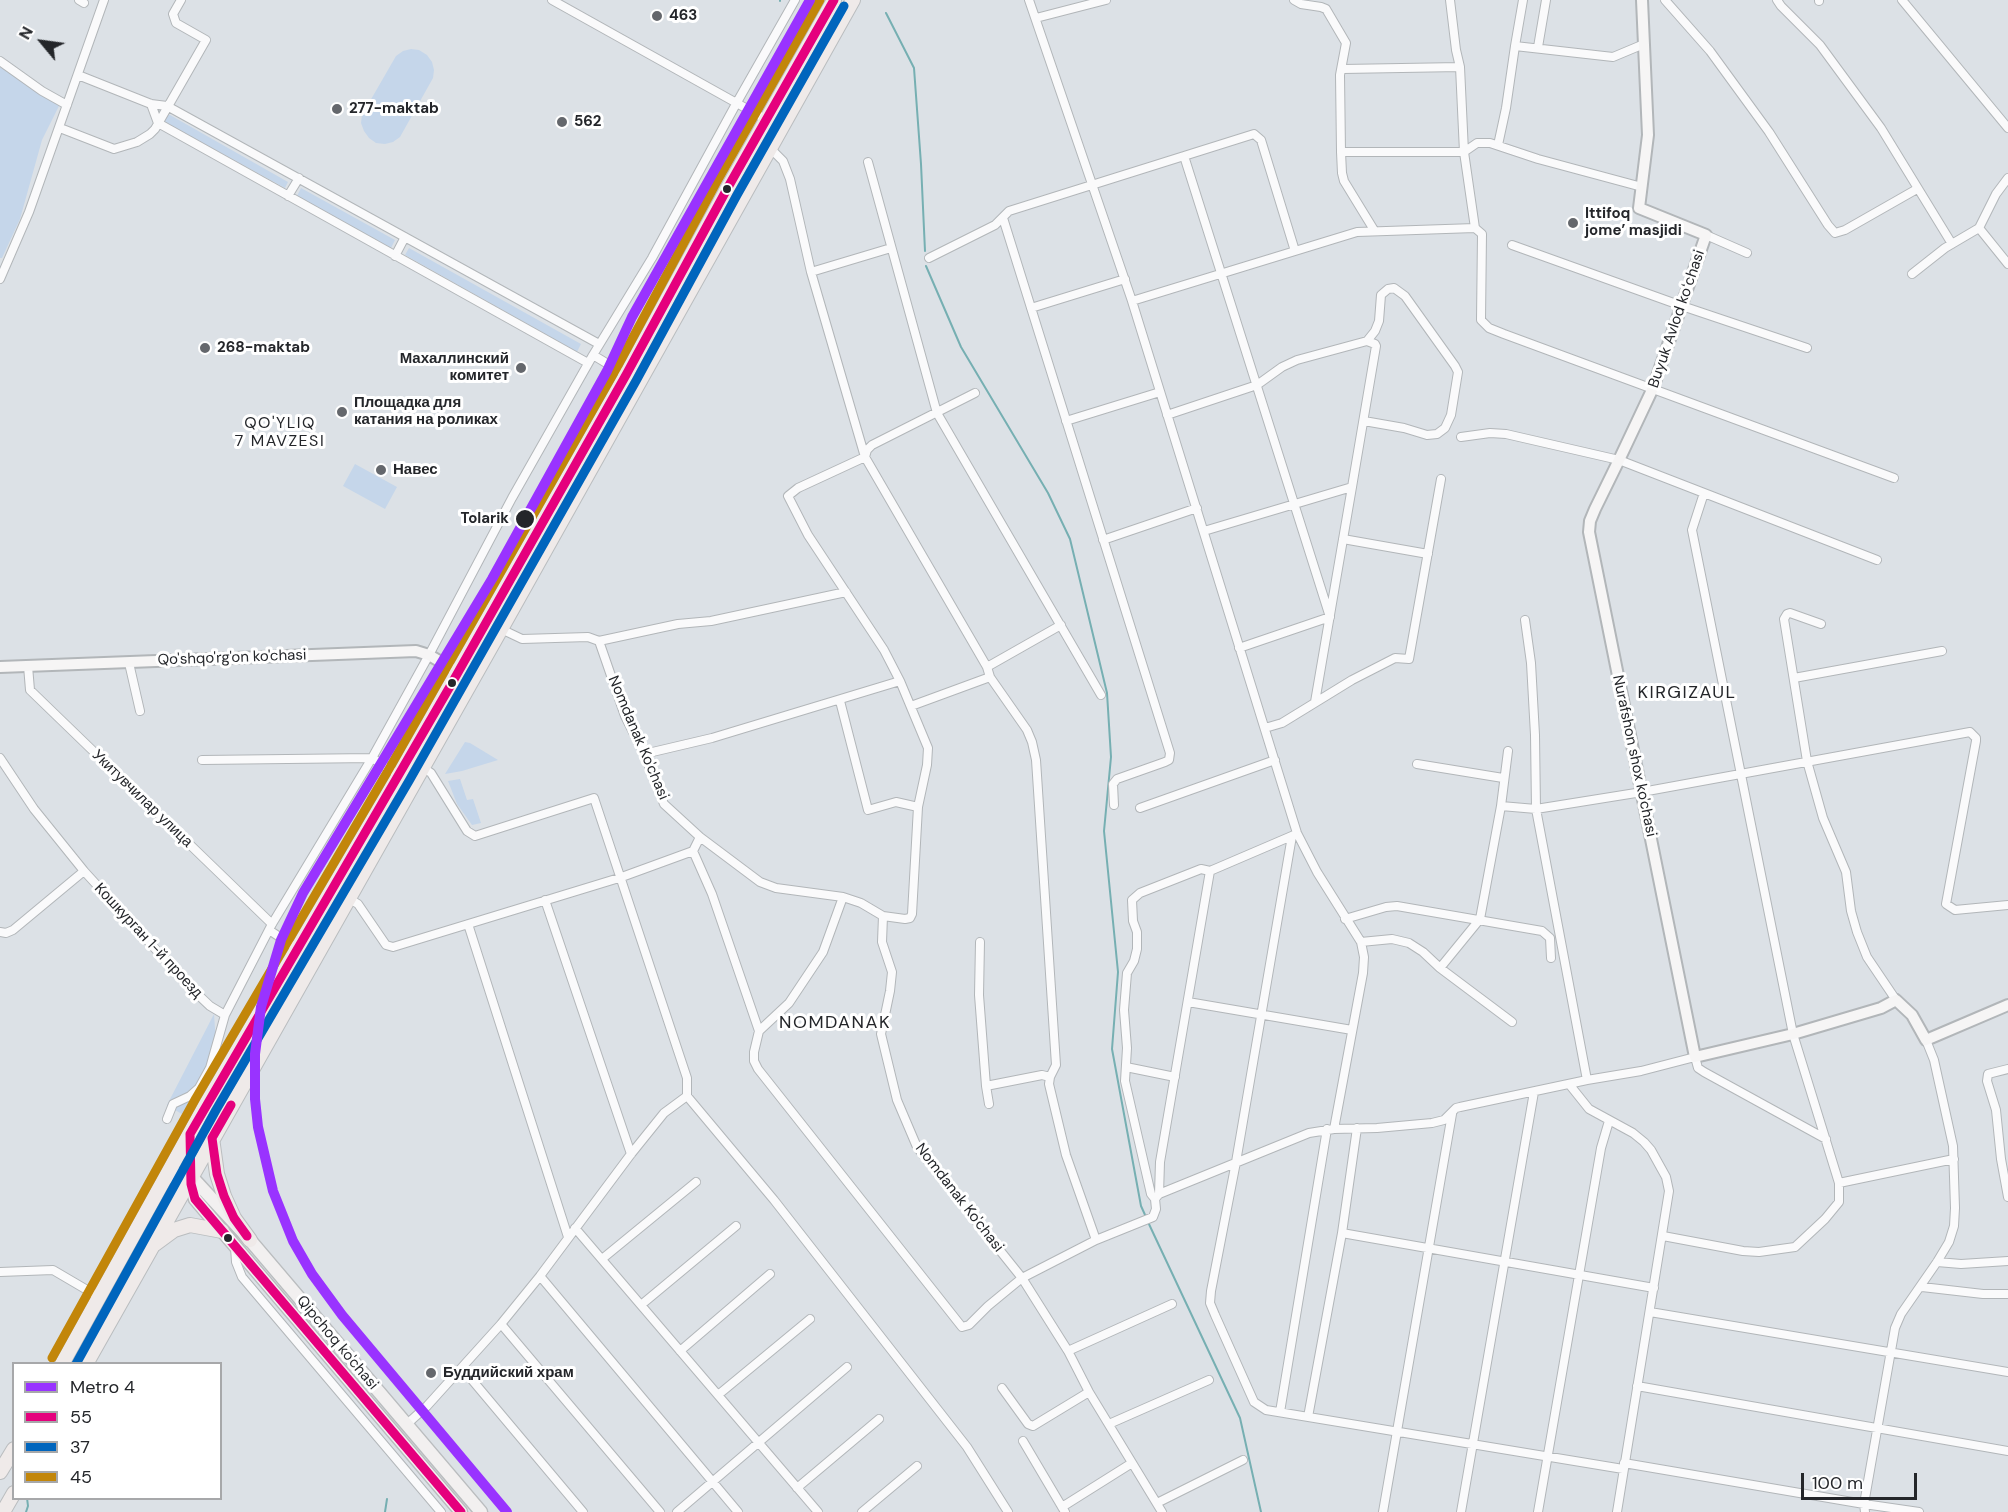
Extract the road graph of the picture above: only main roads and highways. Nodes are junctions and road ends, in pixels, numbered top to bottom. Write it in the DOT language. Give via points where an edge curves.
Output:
graph roads {
  1 [pos="834,0"];
  2 [pos="853,0"];
  3 [pos="799,62"];
  4 [pos="813,70"];
  5 [pos="190,1134"];
  6 [pos="210,1142"];
  7 [pos="190,1176"];
  8 [pos="166,1178"];
  9 [pos="222,1231"];
  10 [pos="250,1240"];
  11 [pos="149,1250"];
  12 [pos="63,1362"];
  13 [pos="87,1362"];
  14 [pos="397,1413"];
  15 [pos="386,1423"];
  16 [pos="12,1452"];
  17 [pos="0,1472"];
  18 [pos="12,1496"];
  19 [pos="3,1512"];
  20 [pos="461,1512"];
  21 [pos="481,1512"];
  1 -- 3 [label="highway"];
  2 -- 4 [label="highway"];
  3 -- 4 [label="highway"];
  3 -- 5 [label="highway" via="458,672"];
  4 -- 6 [label="highway"];
  5 -- 6 [label="main road"];
  5 -- 7 [label="main road, Qipchoq ko'chasi"];
  5 -- 8 [label="highway"];
  6 -- 7 [label="highway"];
  6 -- 10 [label="highway" via="224,1196"];
  7 -- 8 [label="main road"];
  7 -- 9 [label="main road, Qipchoq ko'chasi" via="195,1199"];
  7 -- 10 [label="main road, Qipchoq ko'chasi"];
  7 -- 11 [label="highway"];
  8 -- 12 [label="highway"];
  9 -- 11 [label="highway" via="198,1225 180,1227"];
  9 -- 15 [label="main road, Qipchoq ko'chasi"];
  10 -- 14 [label="main road, Qipchoq ko'chasi"];
  11 -- 13 [label="highway"];
  14 -- 15 [label="main road"];
  14 -- 21 [label="main road, Qipchoq ko'chasi"];
  15 -- 20 [label="main road, Qipchoq ko'chasi"];
  16 -- 17 [label="highway"];
  18 -- 19 [label="highway"];
}
